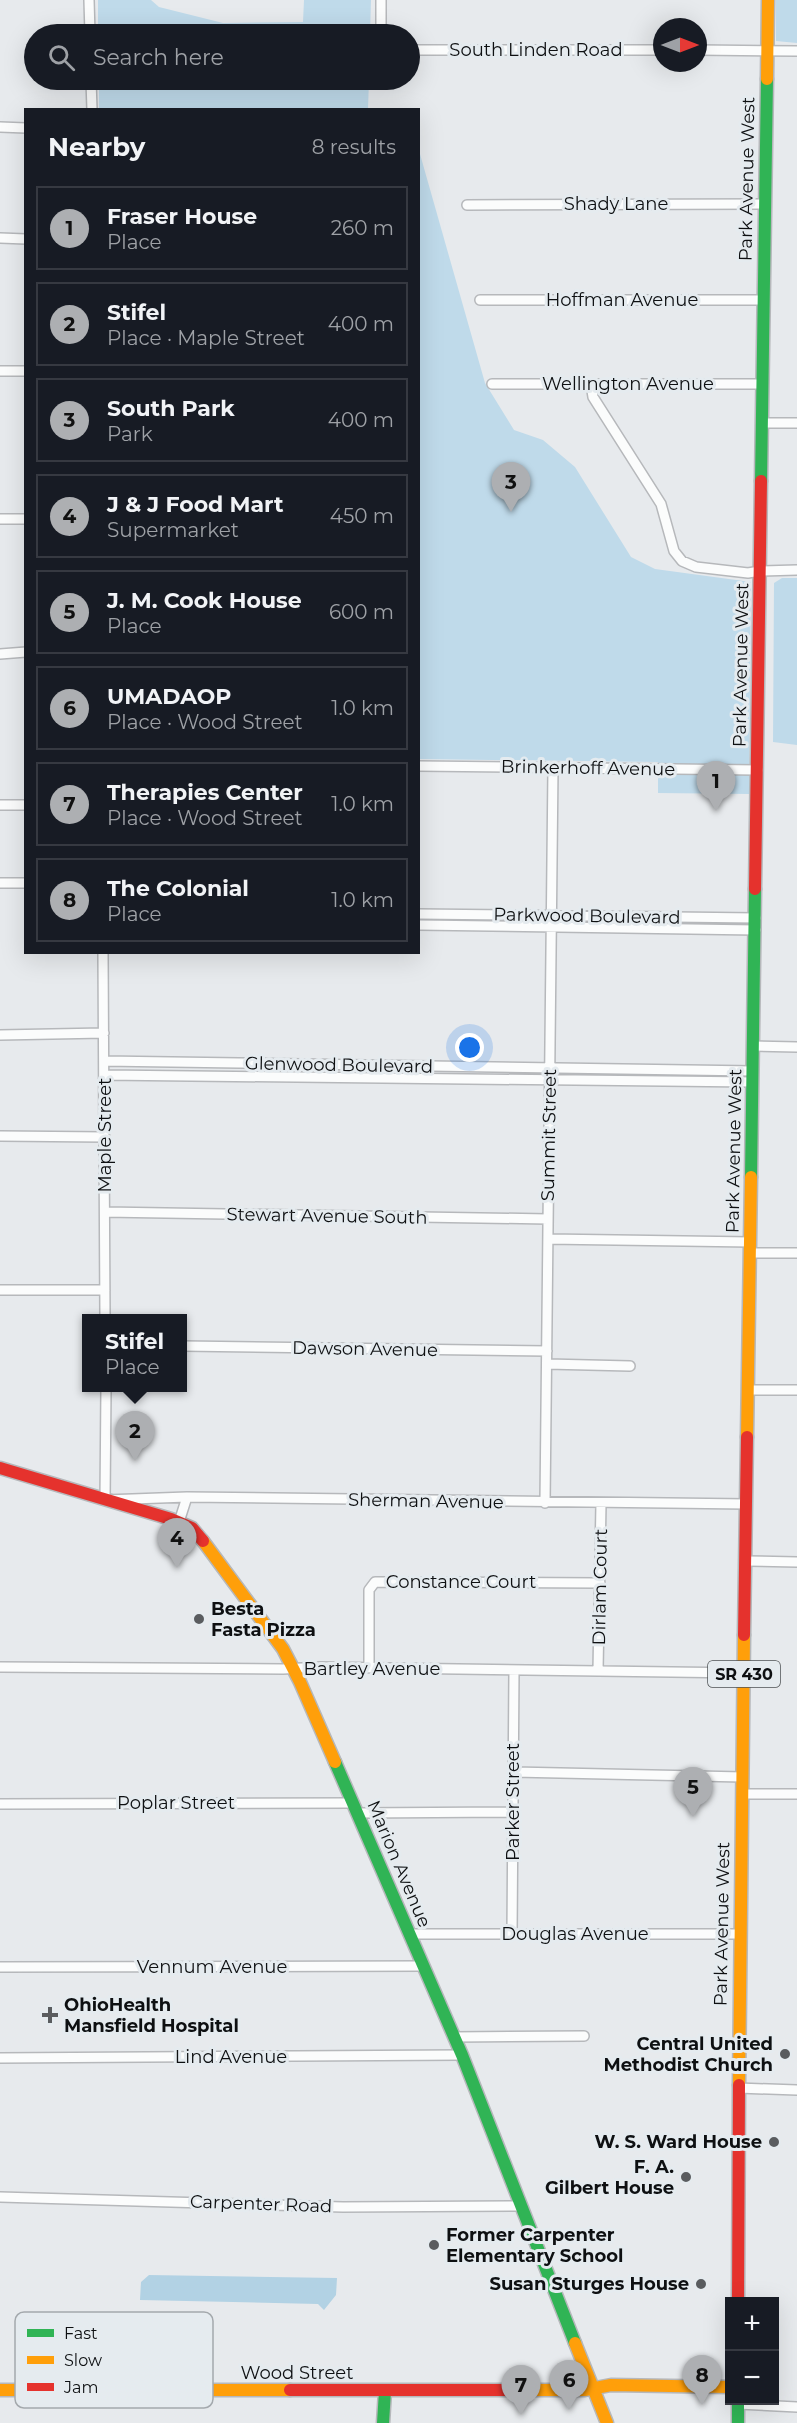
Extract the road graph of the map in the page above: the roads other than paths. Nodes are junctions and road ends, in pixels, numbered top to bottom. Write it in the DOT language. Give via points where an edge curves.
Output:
graph roads {
  1 [pos="89,0"];
  2 [pos="381,0"];
  3 [pos="768,0"];
  4 [pos="90,24"];
  5 [pos="381,24"];
  6 [pos="420,50"];
  7 [pos="653,50"];
  8 [pos="707,50"];
  9 [pos="767,51"];
  10 [pos="797,51"];
  11 [pos="91,90"];
  12 [pos="92,108"];
  13 [pos="0,127"];
  14 [pos="24,128"];
  15 [pos="765,204"];
  16 [pos="467,205"];
  17 [pos="0,238"];
  18 [pos="24,239"];
  19 [pos="480,300"];
  20 [pos="764,300"];
  21 [pos="0,371"];
  22 [pos="24,371"];
  23 [pos="492,384"];
  24 [pos="591,384"];
  25 [pos="763,384"];
  26 [pos="763,423"];
  27 [pos="797,423"];
  28 [pos="0,519"];
  29 [pos="24,519"];
  30 [pos="797,570"];
  31 [pos="760,571"];
  32 [pos="24,652"];
  33 [pos="0,654"];
  34 [pos="420,766"];
  35 [pos="553,768"];
  36 [pos="758,770"];
  37 [pos="0,805"];
  38 [pos="24,805"];
  39 [pos="0,883"];
  40 [pos="24,883"];
  41 [pos="420,914"];
  42 [pos="551,915"];
  43 [pos="756,924"];
  44 [pos="420,926"];
  45 [pos="551,927"];
  46 [pos="103,954"];
  47 [pos="104,1033"];
  48 [pos="0,1035"];
  49 [pos="753,1046"];
  50 [pos="797,1047"];
  51 [pos="104,1061"];
  52 [pos="550,1068"];
  53 [pos="104,1075"];
  54 [pos="753,1077"];
  55 [pos="550,1081"];
  56 [pos="0,1137"];
  57 [pos="105,1137"];
  58 [pos="105,1212"];
  59 [pos="548,1219"];
  60 [pos="548,1239"];
  61 [pos="751,1247"];
  62 [pos="797,1253"];
  63 [pos="0,1290"];
  64 [pos="105,1290"];
  65 [pos="105,1314"];
  66 [pos="187,1346"];
  67 [pos="547,1351"];
  68 [pos="546,1364"];
  69 [pos="630,1366"];
  70 [pos="749,1390"];
  71 [pos="797,1390"];
  72 [pos="106,1392"];
  73 [pos="0,1468"];
  74 [pos="187,1497"];
  75 [pos="105,1500"];
  76 [pos="545,1503"];
  77 [pos="601,1503"];
  78 [pos="747,1504"];
  79 [pos="179,1522"];
  80 [pos="746,1561"];
  81 [pos="797,1562"];
  82 [pos="600,1583"];
  83 [pos="0,1667"];
  84 [pos="369,1668"];
  85 [pos="294,1669"];
  86 [pos="514,1670"];
  87 [pos="598,1671"];
  88 [pos="744,1673"];
  89 [pos="514,1772"];
  90 [pos="743,1777"];
  91 [pos="742,1794"];
  92 [pos="797,1794"];
  93 [pos="0,1804"];
  94 [pos="355,1808"];
  95 [pos="513,1812"];
  96 [pos="409,1934"];
  97 [pos="512,1934"];
  98 [pos="740,1934"];
  99 [pos="424,1966"];
  100 [pos="0,1967"];
  101 [pos="584,2036"];
  102 [pos="454,2037"];
  103 [pos="462,2055"];
  104 [pos="0,2058"];
  105 [pos="738,2088"];
  106 [pos="797,2090"];
  107 [pos="0,2197"];
  108 [pos="522,2206"];
  109 [pos="738,2297"];
  110 [pos="725,2387"];
  111 [pos="594,2389"];
  112 [pos="0,2390"];
  113 [pos="15,2390"];
  114 [pos="213,2391"];
  115 [pos="385,2391"];
  116 [pos="738,2405"];
  117 [pos="773,2405"];
  118 [pos="797,2407"];
  119 [pos="383,2423"];
  120 [pos="607,2423"];
  121 [pos="738,2423"];
  1 -- 4 [label="street"];
  2 -- 5 [label="street"];
  3 -- 9 [label="main road, Park Avenue West / SR 430"];
  6 -- 7 [label="street, South Linden Road"];
  8 -- 9 [label="street"];
  9 -- 10 [label="street"];
  9 -- 15 [label="main road, Park Avenue West / SR 430"];
  11 -- 12 [label="street"];
  13 -- 14 [label="street"];
  15 -- 16 [label="street, Shady Lane"];
  15 -- 20 [label="main road, Park Avenue West / SR 430"];
  17 -- 18 [label="street"];
  19 -- 20 [label="street, Hoffman Avenue"];
  20 -- 25 [label="main road, Park Avenue West / SR 430"];
  21 -- 22 [label="street"];
  23 -- 24 [label="street, Wellington Avenue"];
  24 -- 25 [label="street, Wellington Avenue"];
  24 -- 31 [label="street" via="593,398 661,504 678,558 696,567"];
  25 -- 26 [label="main road, Park Avenue West / SR 430"];
  26 -- 27 [label="street"];
  26 -- 31 [label="main road, Park Avenue West / SR 430"];
  28 -- 29 [label="street"];
  30 -- 31 [label="street"];
  31 -- 36 [label="main road, Park Avenue West / SR 430"];
  32 -- 33 [label="street"];
  34 -- 35 [label="street, Brinkerhoff Avenue"];
  35 -- 36 [label="street, Brinkerhoff Avenue"];
  35 -- 42 [label="street, Summit Street"];
  36 -- 43 [label="main road, Park Avenue West / SR 430"];
  37 -- 38 [label="street"];
  39 -- 40 [label="street"];
  41 -- 42 [label="street, Parkwood Boulevard"];
  42 -- 43 [label="street, Parkwood Boulevard"];
  42 -- 45 [label="street, Summit Street"];
  43 -- 45 [label="street"];
  43 -- 49 [label="main road, Park Avenue West / SR 430"];
  44 -- 45 [label="street"];
  45 -- 52 [label="street, Summit Street"];
  46 -- 47 [label="street, Maple Street"];
  47 -- 48 [label="street"];
  47 -- 51 [label="street, Maple Street"];
  49 -- 50 [label="street"];
  49 -- 54 [label="main road, Park Avenue West / SR 430"];
  51 -- 52 [label="street, Glenwood Boulevard"];
  51 -- 53 [label="street, Maple Street"];
  52 -- 54 [label="street, Glenwood Boulevard"];
  52 -- 55 [label="street, Summit Street"];
  53 -- 55 [label="street, Glenwood Boulevard"];
  53 -- 57 [label="street, Maple Street"];
  54 -- 55 [label="street, Glenwood Boulevard"];
  54 -- 61 [label="main road, Park Avenue West / SR 430"];
  55 -- 59 [label="street, Summit Street"];
  56 -- 57 [label="street"];
  57 -- 58 [label="street, Maple Street"];
  58 -- 59 [label="street, Stewart Avenue South"];
  58 -- 64 [label="street, Maple Street"];
  59 -- 60 [label="street, Summit Street"];
  60 -- 61 [label="street"];
  60 -- 67 [label="street, Summit Street"];
  61 -- 62 [label="street"];
  61 -- 70 [label="main road, Park Avenue West / SR 430"];
  63 -- 64 [label="street"];
  64 -- 65 [label="street, Maple Street"];
  66 -- 67 [label="street, Dawson Avenue"];
  67 -- 68 [label="street, Summit Street"];
  68 -- 69 [label="street"];
  68 -- 76 [label="street, Summit Street"];
  70 -- 71 [label="street"];
  70 -- 78 [label="main road, Park Avenue West / SR 430"];
  72 -- 75 [label="street"];
  73 -- 75 [label="main road, Marion Avenue"];
  74 -- 75 [label="street, Sherman Avenue"];
  74 -- 76 [label="street, Sherman Avenue"];
  74 -- 79 [label="street"];
  75 -- 79 [label="main road, Marion Avenue"];
  76 -- 77 [label="street, Sherman Avenue"];
  77 -- 78 [label="street, Sherman Avenue"];
  77 -- 82 [label="street, Dirlam Court"];
  78 -- 80 [label="main road, Park Avenue West / SR 430"];
  79 -- 85 [label="main road, Marion Avenue" via="197,1532 212,1551"];
  80 -- 81 [label="street"];
  80 -- 88 [label="main road, Park Avenue West / SR 430"];
  82 -- 84 [label="street, Constance Court" via="375,1582 369,1590"];
  82 -- 87 [label="street, Dirlam Court"];
  83 -- 85 [label="street, Bartley Avenue"];
  84 -- 85 [label="street, Bartley Avenue"];
  84 -- 86 [label="street, Bartley Avenue"];
  85 -- 94 [label="main road, Marion Avenue"];
  86 -- 87 [label="street, Bartley Avenue"];
  86 -- 89 [label="street, Parker Street"];
  87 -- 88 [label="street, Bartley Avenue"];
  88 -- 90 [label="main road, Park Avenue West / SR 430"];
  89 -- 90 [label="street"];
  89 -- 95 [label="street, Parker Street"];
  90 -- 91 [label="main road, Park Avenue West / SR 430"];
  91 -- 92 [label="street"];
  91 -- 98 [label="main road, Park Avenue West / SR 430"];
  93 -- 94 [label="street, Poplar Street"];
  94 -- 95 [label="street, Poplar Street"];
  94 -- 96 [label="main road, Marion Avenue"];
  95 -- 97 [label="street, Parker Street"];
  96 -- 97 [label="street, Douglas Avenue"];
  96 -- 99 [label="main road, Marion Avenue"];
  97 -- 98 [label="street, Douglas Avenue"];
  98 -- 105 [label="main road, Park Avenue West / SR 430"];
  99 -- 100 [label="street, Vennum Avenue"];
  99 -- 102 [label="main road, Marion Avenue"];
  101 -- 102 [label="street"];
  102 -- 103 [label="main road, Marion Avenue"];
  103 -- 104 [label="street, Lind Avenue"];
  103 -- 108 [label="main road, Marion Avenue"];
  105 -- 106 [label="street"];
  105 -- 109 [label="main road, Park Avenue West / SR 430"];
  107 -- 108 [label="street, Carpenter Road" via="343,2207"];
  108 -- 111 [label="main road, Marion Avenue"];
  110 -- 111 [label="main road, Wood Street" via="611,2385"];
  111 -- 115 [label="main road, Wood Street"];
  111 -- 120 [label="main road, Marion Avenue"];
  112 -- 113 [label="main road, Wood Street"];
  114 -- 115 [label="main road, Wood Street"];
  115 -- 119 [label="main road"];
  116 -- 121 [label="main road"];
  117 -- 118 [label="street"];
}
